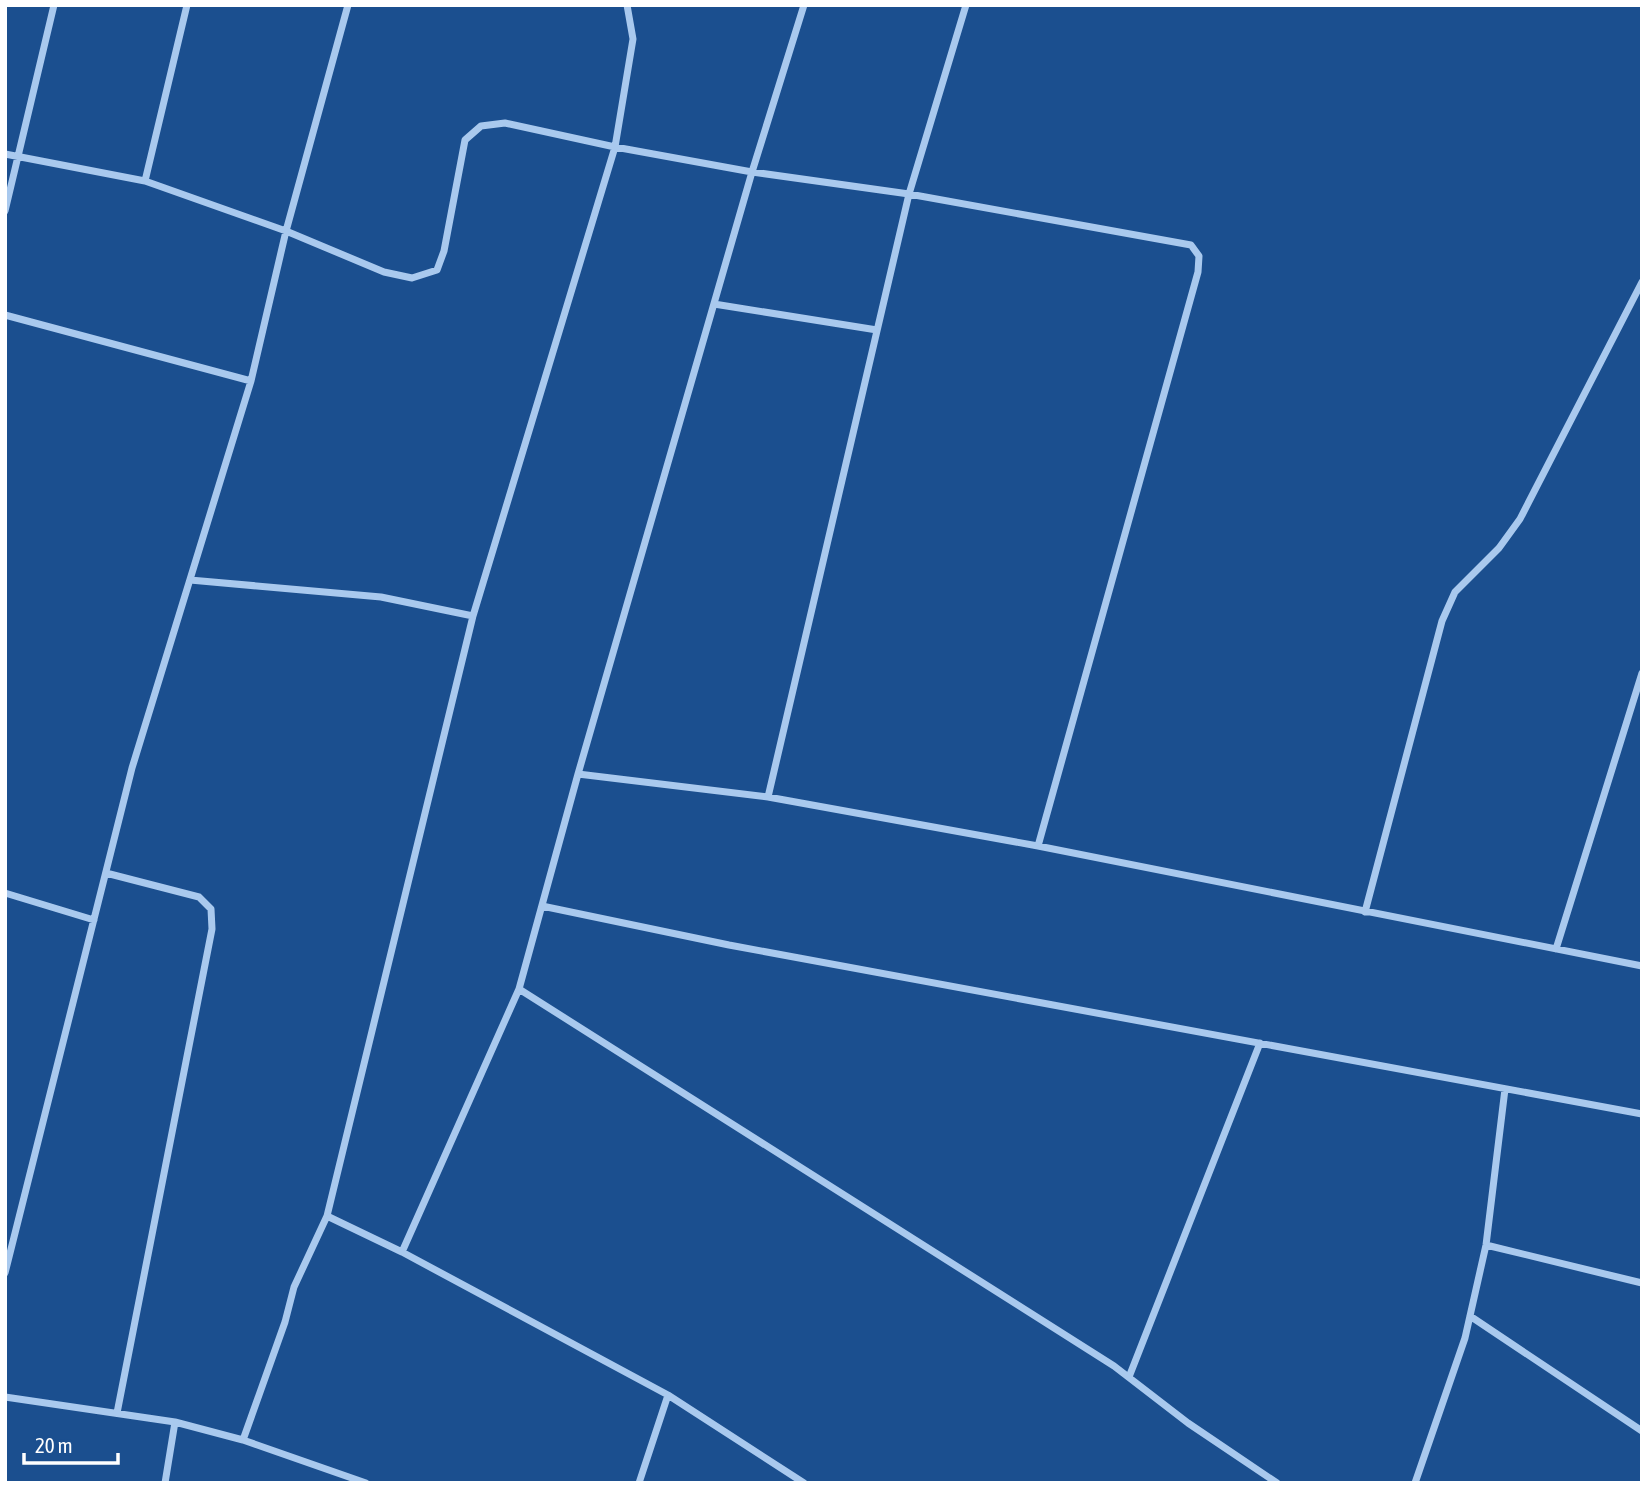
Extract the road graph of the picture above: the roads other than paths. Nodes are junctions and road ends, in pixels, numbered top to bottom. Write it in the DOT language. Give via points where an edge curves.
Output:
graph roads {
  1 [pos="54,5"];
  2 [pos="187,5"];
  3 [pos="348,5"];
  4 [pos="626,5"];
  5 [pos="804,5"];
  6 [pos="966,5"];
  7 [pos="615,147"];
  8 [pos="5,154"];
  9 [pos="20,157"];
  10 [pos="752,172"];
  11 [pos="145,181"];
  12 [pos="909,194"];
  13 [pos="5,211"];
  14 [pos="286,231"];
  15 [pos="1642,282"];
  16 [pos="714,304"];
  17 [pos="5,315"];
  18 [pos="877,330"];
  19 [pos="251,381"];
  20 [pos="190,580"];
  21 [pos="473,616"];
  22 [pos="1642,673"];
  23 [pos="578,774"];
  24 [pos="768,797"];
  25 [pos="1038,846"];
  26 [pos="106,873"];
  27 [pos="5,893"];
  28 [pos="542,906"];
  29 [pos="1365,912"];
  30 [pos="94,920"];
  31 [pos="1556,949"];
  32 [pos="1642,966"];
  33 [pos="519,989"];
  34 [pos="1260,1043"];
  35 [pos="1505,1089"];
  36 [pos="1642,1114"];
  37 [pos="327,1216"];
  38 [pos="1486,1245"];
  39 [pos="402,1252"];
  40 [pos="5,1273"];
  41 [pos="1642,1283"];
  42 [pos="1470,1316"];
  43 [pos="1129,1377"];
  44 [pos="668,1395"];
  45 [pos="5,1397"];
  46 [pos="117,1413"];
  47 [pos="175,1422"];
  48 [pos="1642,1431"];
  49 [pos="243,1440"];
  50 [pos="164,1483"];
  51 [pos="366,1483"];
  52 [pos="639,1483"];
  53 [pos="804,1483"];
  54 [pos="1277,1483"];
  55 [pos="1415,1483"];
  1 -- 9 [label="street"];
  2 -- 11 [label="street"];
  3 -- 14 [label="street"];
  4 -- 7 [label="street" via="633,38"];
  5 -- 10 [label="street"];
  6 -- 12 [label="street"];
  7 -- 10 [label="street"];
  7 -- 14 [label="street" via="505,123 481,126 465,140 437,270 412,278 384,272"];
  7 -- 21 [label="street"];
  8 -- 9 [label="street"];
  9 -- 11 [label="street"];
  9 -- 13 [label="street"];
  10 -- 12 [label="street"];
  10 -- 16 [label="street"];
  11 -- 14 [label="street"];
  12 -- 18 [label="street"];
  12 -- 25 [label="street" via="1177,241 1191,245 1199,256"];
  14 -- 19 [label="street"];
  15 -- 29 [label="street" via="1520,519 1499,548 1455,592 1442,621"];
  16 -- 18 [label="street"];
  16 -- 23 [label="street"];
  17 -- 19 [label="street"];
  18 -- 24 [label="street"];
  19 -- 20 [label="street"];
  20 -- 21 [label="street" via="381,597"];
  20 -- 26 [label="street" via="132,768"];
  21 -- 37 [label="street"];
  22 -- 31 [label="street"];
  23 -- 24 [label="street"];
  23 -- 28 [label="street"];
  24 -- 25 [label="street"];
  25 -- 29 [label="street"];
  26 -- 30 [label="street"];
  26 -- 46 [label="street" via="199,897 211,909 212,929"];
  27 -- 30 [label="street"];
  28 -- 33 [label="street"];
  28 -- 34 [label="street"];
  29 -- 31 [label="street"];
  30 -- 40 [label="street"];
  31 -- 32 [label="street"];
  33 -- 39 [label="street"];
  33 -- 43 [label="street"];
  34 -- 35 [label="street"];
  34 -- 43 [label="street"];
  35 -- 36 [label="street"];
  35 -- 38 [label="street"];
  37 -- 39 [label="street"];
  37 -- 49 [label="street" via="294,1287"];
  38 -- 41 [label="street"];
  38 -- 42 [label="street"];
  39 -- 44 [label="street"];
  42 -- 48 [label="street"];
  42 -- 55 [label="street"];
  43 -- 54 [label="street"];
  44 -- 52 [label="street"];
  44 -- 53 [label="street"];
  45 -- 46 [label="street"];
  46 -- 47 [label="street"];
  47 -- 49 [label="street"];
  47 -- 50 [label="street"];
  49 -- 51 [label="street"];
}
